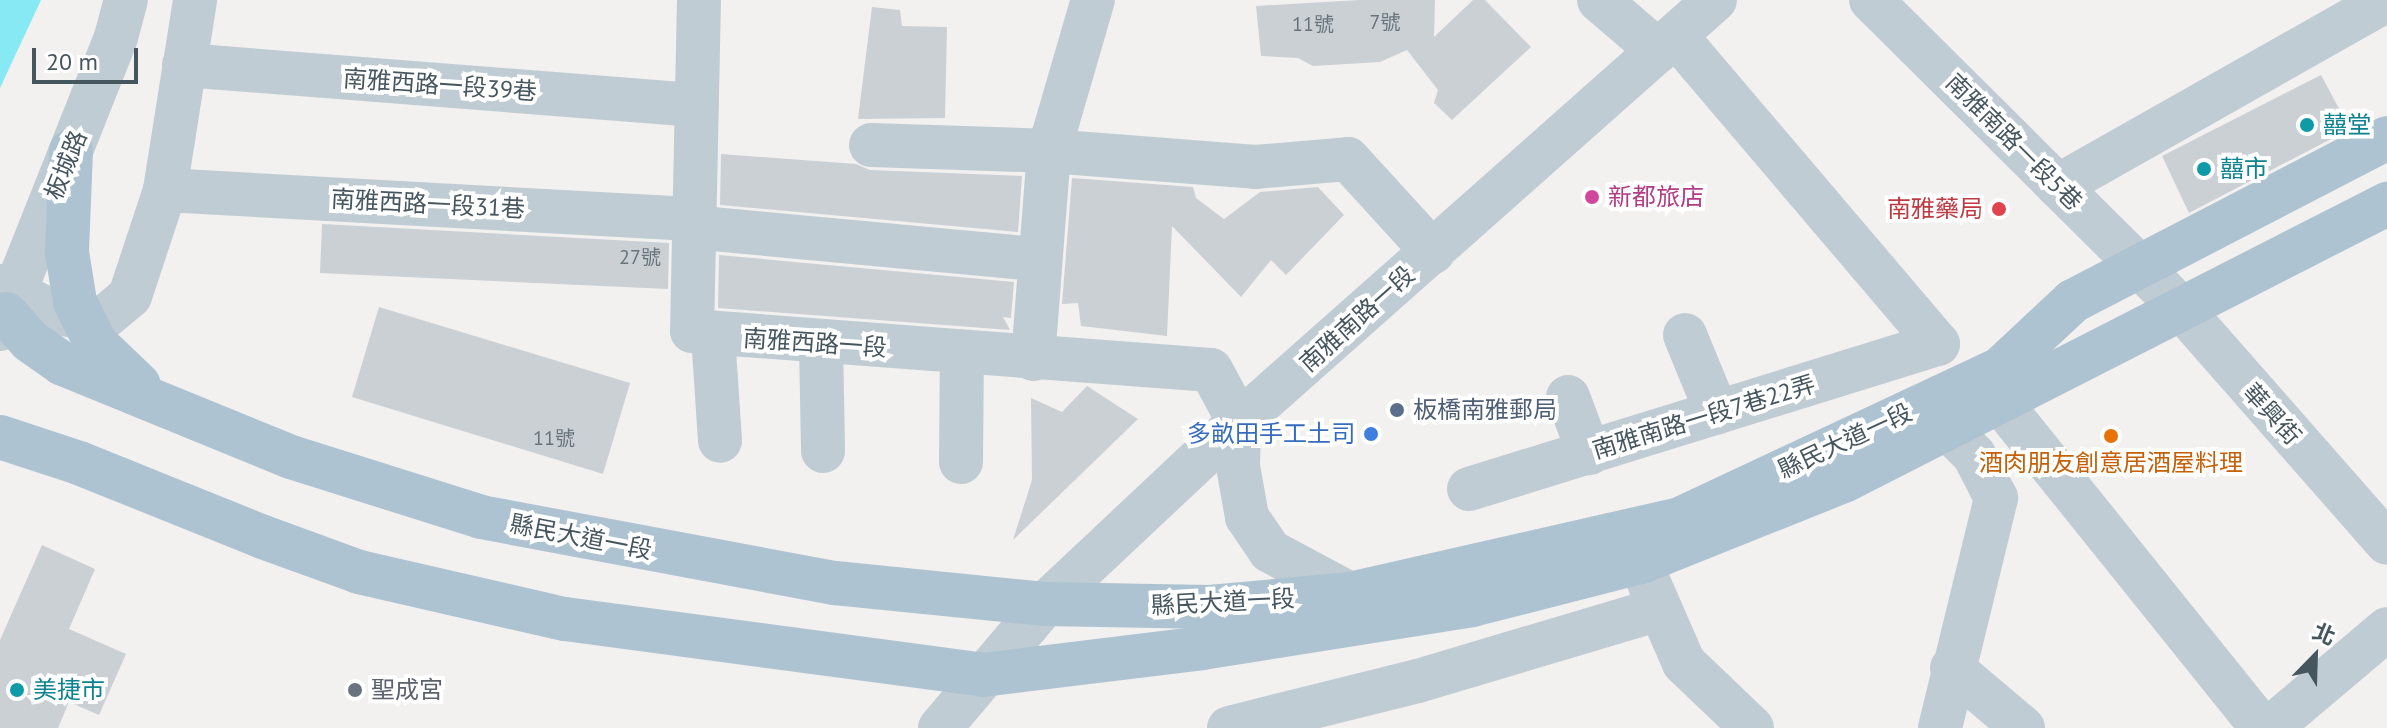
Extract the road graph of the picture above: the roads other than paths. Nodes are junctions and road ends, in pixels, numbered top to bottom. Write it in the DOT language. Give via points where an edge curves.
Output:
graph roads {
  1 [pos="195,0"];
  2 [pos="699,0"];
  3 [pos="1093,0"];
  4 [pos="1599,0"];
  5 [pos="1715,0"];
  6 [pos="1871,0"];
  7 [pos="2387,0"];
  8 [pos="121,18"];
  9 [pos="1667,43"];
  10 [pos="184,65"];
  11 [pos="696,105"];
  12 [pos="2387,138"];
  13 [pos="871,145"];
  14 [pos="71,151"];
  15 [pos="1049,151"];
  16 [pos="2058,186"];
  17 [pos="165,190"];
  18 [pos="2387,204"];
  19 [pos="691,223"];
  20 [pos="1433,252"];
  21 [pos="1037,259"];
  22 [pos="2158,287"];
  23 [pos="2,309"];
  24 [pos="713,335"];
  25 [pos="1685,335"];
  26 [pos="821,344"];
  27 [pos="962,354"];
  28 [pos="1033,359"];
  29 [pos="1568,397"];
  30 [pos="2000,402"];
  31 [pos="165,408"];
  32 [pos="1717,413"];
  33 [pos="1239,422"];
  34 [pos="1948,429"];
  35 [pos="0,437"];
  36 [pos="720,441"];
  37 [pos="823,451"];
  38 [pos="1589,453"];
  39 [pos="0,462"];
  40 [pos="961,462"];
  41 [pos="79,463"];
  42 [pos="1469,489"];
  43 [pos="2387,543"];
  44 [pos="1641,562"];
  45 [pos="1350,594"];
  46 [pos="1045,604"];
  47 [pos="1660,609"];
  48 [pos="2387,629"];
  49 [pos="995,660"];
  50 [pos="1952,668"];
  51 [pos="940,728"];
  52 [pos="1229,728"];
  53 [pos="1752,728"];
  54 [pos="1940,728"];
  55 [pos="2023,728"];
  56 [pos="2262,728"];
  57 [pos="2270,728"];
  1 -- 10 [label="street"];
  2 -- 11 [label="street, 南雅西路一段"];
  3 -- 15 [label="street"];
  4 -- 9 [label="street"];
  5 -- 9 [label="street, 南雅南路一段"];
  6 -- 16 [label="street, 南雅南路一段5巷"];
  7 -- 16 [label="street"];
  8 -- 14 [label="street, 板城路, bridge"];
  9 -- 20 [label="street, 南雅南路一段"];
  9 -- 32 [label="street, 南雅南路一段7巷22弄" via="1938,344"];
  10 -- 11 [label="street, 南雅西路一段39巷"];
  10 -- 17 [label="street"];
  11 -- 19 [label="street, 南雅西路一段"];
  12 -- 22 [label="main road, 縣民大道一段"];
  13 -- 15 [label="street"];
  14 -- 23 [label="street, 板城路, bridge"];
  14 -- 31 [label="main road, bridge" via="67,252 75,302 96,344"];
  15 -- 20 [label="street" via="1255,167 1348,159"];
  15 -- 21 [label="street"];
  16 -- 22 [label="street, 南雅南路一段5巷"];
  17 -- 19 [label="street, 南雅西路一段31巷"];
  17 -- 23 [label="street" via="130,296 99,322 52,311"];
  18 -- 22 [label="main road, 縣民大道一段"];
  19 -- 21 [label="street, 南雅西路一段31巷"];
  19 -- 24 [label="street, 南雅西路一段" via="692,331"];
  20 -- 33 [label="street, 南雅南路一段"];
  21 -- 28 [label="street"];
  22 -- 30 [label="main road, 縣民大道一段"];
  22 -- 43 [label="street, 華興街"];
  22 -- 45 [label="main road, 縣民大道一段" via="2073,301 2000,369 1680,519"];
  23 -- 31 [label="main road, 縣民大道一段, bridge" via="30,341 63,364"];
  24 -- 26 [label="street, 南雅西路一段"];
  24 -- 36 [label="street"];
  25 -- 32 [label="street"];
  26 -- 27 [label="street, 南雅西路一段"];
  26 -- 37 [label="street"];
  27 -- 28 [label="street, 南雅西路一段"];
  27 -- 40 [label="street"];
  28 -- 33 [label="street, 南雅西路一段" via="1211,370"];
  29 -- 38 [label="street"];
  30 -- 34 [label="main road, 縣民大道一段"];
  30 -- 56 [label="street"];
  31 -- 46 [label="main road, 縣民大道一段, bridge" via="291,457 481,517 835,583"];
  32 -- 38 [label="street, 南雅南路一段7巷22弄"];
  33 -- 45 [label="street" via="1238,466 1247,517 1270,551"];
  33 -- 46 [label="street, 南雅南路一段"];
  34 -- 44 [label="main road, 縣民大道一段" via="1844,481"];
  34 -- 50 [label="street" via="1974,455 1996,498"];
  35 -- 41 [label="main road, 縣民大道一段, bridge"];
  38 -- 42 [label="street, 南雅南路一段7巷22弄"];
  39 -- 41 [label="main road"];
  41 -- 49 [label="main road, 縣民大道一段, bridge" via="359,572 565,619"];
  44 -- 47 [label="street"];
  44 -- 49 [label="main road, 縣民大道一段" via="1472,605"];
  45 -- 46 [label="main road, 縣民大道一段" via="1210,607"];
  46 -- 49 [label="street, 南雅南路一段"];
  47 -- 52 [label="street" via="1418,681"];
  47 -- 53 [label="street" via="1684,663"];
  48 -- 57 [label="street"];
  49 -- 51 [label="street, 南雅南路一段"];
  50 -- 54 [label="street"];
  50 -- 55 [label="street"];
}
